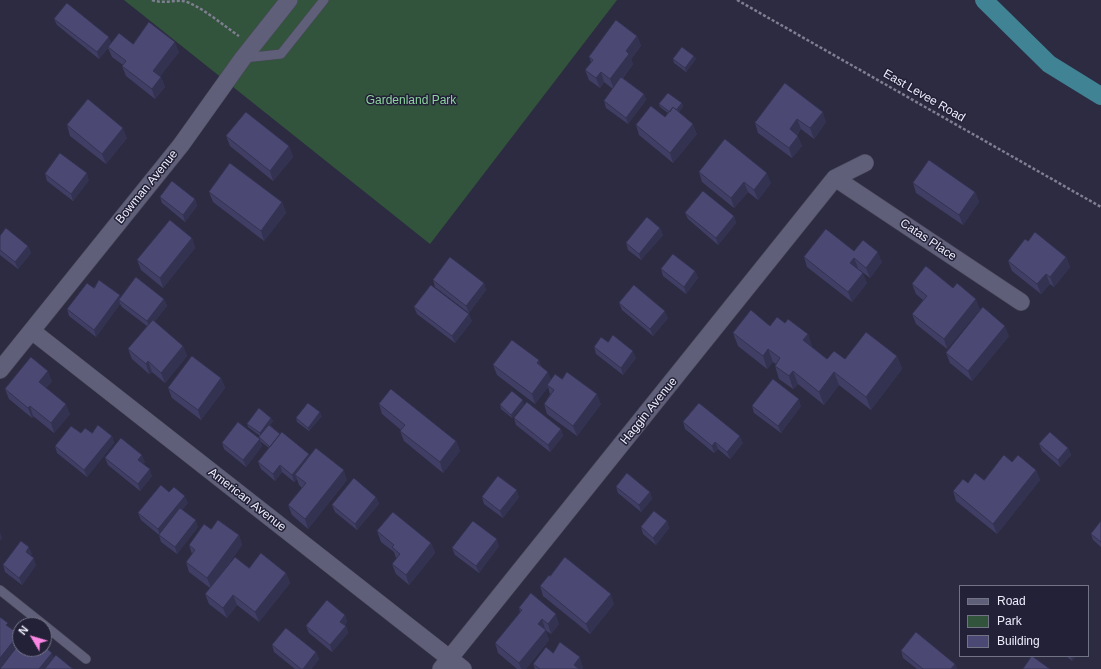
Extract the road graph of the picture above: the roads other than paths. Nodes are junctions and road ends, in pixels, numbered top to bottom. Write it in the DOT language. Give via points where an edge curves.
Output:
graph roads {
  1 [pos="289,0"];
  2 [pos="324,0"];
  3 [pos="248,52"];
  4 [pos="865,163"];
  5 [pos="835,178"];
  6 [pos="1021,302"];
  7 [pos="32,331"];
  8 [pos="0,370"];
  9 [pos="0,590"];
  10 [pos="34,617"];
  11 [pos="52,631"];
  12 [pos="86,659"];
  13 [pos="445,664"];
  14 [pos="463,669"];
  1 -- 3 [label="street, Bowman Avenue"];
  2 -- 3 [label="lane" via="281,54"];
  3 -- 7 [label="street, Bowman Avenue" via="181,145"];
  4 -- 5 [label="street, Haggin Avenue"];
  5 -- 6 [label="street, Catas Place"];
  5 -- 13 [label="street, Haggin Avenue"];
  7 -- 8 [label="street, Bowman Avenue"];
  7 -- 13 [label="street, American Avenue"];
  9 -- 10 [label="lane"];
  11 -- 12 [label="lane"];
  13 -- 14 [label="street, American Avenue"];
}
